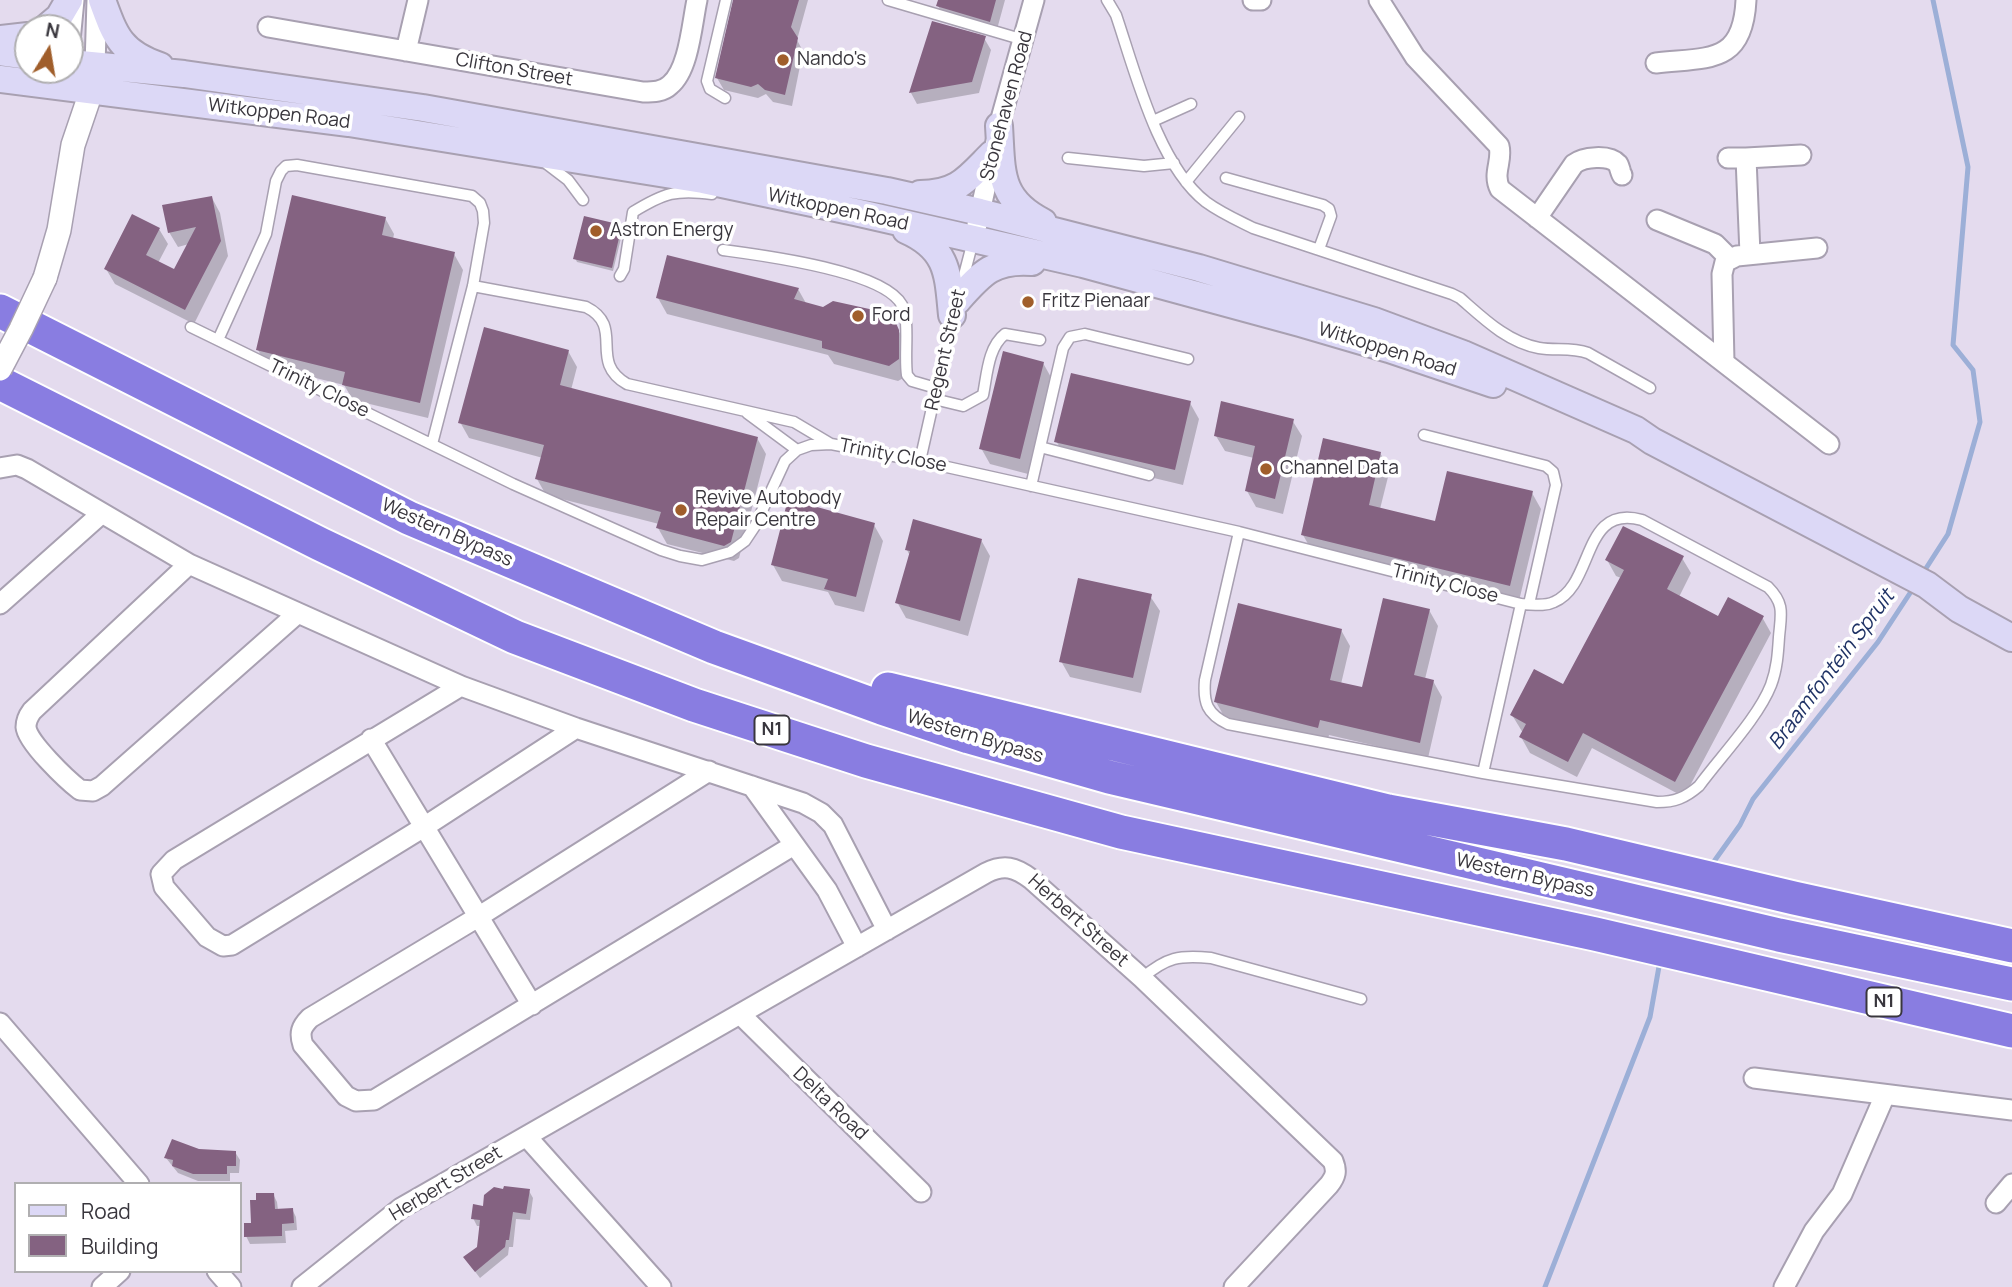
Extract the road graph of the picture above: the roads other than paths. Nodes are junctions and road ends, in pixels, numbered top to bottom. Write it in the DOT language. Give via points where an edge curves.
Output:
graph roads {
  1 [pos="71,0"];
  2 [pos="100,0"];
  3 [pos="418,0"];
  4 [pos="697,0"];
  5 [pos="726,0"];
  6 [pos="888,0"];
  7 [pos="1034,0"];
  8 [pos="1108,0"];
  9 [pos="1253,0"];
  10 [pos="1261,0"];
  11 [pos="1379,0"];
  12 [pos="1746,0"];
  13 [pos="60,14"];
  14 [pos="268,27"];
  15 [pos="1024,40"];
  16 [pos="407,51"];
  17 [pos="84,55"];
  18 [pos="1656,63"];
  19 [pos="184,74"];
  20 [pos="84,75"];
  21 [pos="84,76"];
  22 [pos="77,84"];
  23 [pos="725,98"];
  24 [pos="1191,104"];
  25 [pos="1239,117"];
  26 [pos="1153,121"];
  27 [pos="999,126"];
  28 [pos="495,146"];
  29 [pos="992,154"];
  30 [pos="1801,155"];
  31 [pos="1068,158"];
  32 [pos="1174,163"];
  33 [pos="1622,175"];
  34 [pos="1226,178"];
  35 [pos="1186,182"];
  36 [pos="887,191"];
  37 [pos="720,196"];
  38 [pos="583,200"];
  39 [pos="748,201"];
  40 [pos="798,201"];
  41 [pos="855,212"];
  42 [pos="980,212"];
  43 [pos="1537,218"];
  44 [pos="1657,220"];
  45 [pos="1076,236"];
  46 [pos="974,240"];
  47 [pos="1817,248"];
  48 [pos="1319,249"];
  49 [pos="723,250"];
  50 [pos="1750,254"];
  51 [pos="1729,258"];
  52 [pos="1083,264"];
  53 [pos="620,275"];
  54 [pos="473,286"];
  55 [pos="955,308"];
  56 [pos="0,311"];
  57 [pos="191,327"];
  58 [pos="218,340"];
  59 [pos="1040,340"];
  60 [pos="1188,359"];
  61 [pos="1724,362"];
  62 [pos="0,369"];
  63 [pos="0,383"];
  64 [pos="1650,388"];
  65 [pos="935,393"];
  66 [pos="743,411"];
  67 [pos="1424,435"];
  68 [pos="1652,441"];
  69 [pos="432,444"];
  70 [pos="831,444"];
  71 [pos="1829,444"];
  72 [pos="1040,447"];
  73 [pos="797,450"];
  74 [pos="920,461"];
  75 [pos="0,468"];
  76 [pos="1149,475"];
  77 [pos="1031,486"];
  78 [pos="101,513"];
  79 [pos="1239,532"];
  80 [pos="188,564"];
  81 [pos="1932,589"];
  82 [pos="0,604"];
  83 [pos="1525,604"];
  84 [pos="298,613"];
  85 [pos="2012,622"];
  86 [pos="2012,638"];
  87 [pos="756,661"];
  88 [pos="461,686"];
  89 [pos="576,728"];
  90 [pos="371,739"];
  91 [pos="709,771"];
  92 [pos="1483,773"];
  93 [pos="752,786"];
  94 [pos="424,827"];
  95 [pos="794,845"];
  96 [pos="478,917"];
  97 [pos="887,930"];
  98 [pos="2012,946"];
  99 [pos="857,947"];
  100 [pos="1142,978"];
  101 [pos="1754,980"];
  102 [pos="2012,984"];
  103 [pos="1361,999"];
  104 [pos="532,1004"];
  105 [pos="741,1015"];
  106 [pos="0,1023"];
  107 [pos="2012,1031"];
  108 [pos="2012,1047"];
  109 [pos="1754,1078"];
  110 [pos="1885,1095"];
  111 [pos="2012,1110"];
  112 [pos="527,1137"];
  113 [pos="137,1182"];
  114 [pos="2012,1184"];
  115 [pos="921,1192"];
  116 [pos="1996,1203"];
  117 [pos="118,1273"];
  118 [pos="218,1273"];
  119 [pos="102,1287"];
  120 [pos="231,1287"];
  121 [pos="302,1287"];
  122 [pos="661,1287"];
  123 [pos="1234,1287"];
  124 [pos="1784,1287"];
  1 -- 13 [label="main road"];
  2 -- 17 [label="street"];
  2 -- 19 [label="main road" via="125,47"];
  3 -- 16 [label="street"];
  4 -- 16 [label="street, Clifton Street" via="681,72 659,92 643,93"];
  5 -- 23 [label="lane" via="707,81 710,89"];
  6 -- 15 [label="lane"];
  7 -- 15 [label="street, Stonehaven Road"];
  8 -- 26 [label="lane"];
  9 -- 10 [label="street"];
  11 -- 43 [label="street" via="1415,57 1494,140 1500,150 1496,176 1500,189"];
  12 -- 18 [label="street" via="1742,29 1728,50"];
  14 -- 16 [label="street, Clifton Street"];
  15 -- 27 [label="street, Stonehaven Road"];
  19 -- 20 [label="main road, Witkoppen Road"];
  19 -- 36 [label="main road, Witkoppen Road" via="423,108"];
  21 -- 28 [label="main road, Witkoppen Road"];
  22 -- 62 [label="street, bridge" via="60,230 45,278"];
  24 -- 26 [label="lane"];
  25 -- 35 [label="lane"];
  26 -- 32 [label="lane"];
  27 -- 29 [label="street, Stonehaven Road"];
  27 -- 45 [label="main road" via="1003,170 1014,201 1031,216"];
  28 -- 38 [label="lane" via="548,164"];
  28 -- 40 [label="main road, Witkoppen Road" via="703,180"];
  29 -- 36 [label="main road" via="964,183 948,191"];
  29 -- 42 [label="street, Stonehaven Road"];
  30 -- 50 [label="street" via="1737,158"];
  31 -- 32 [label="lane" via="1144,166"];
  32 -- 35 [label="lane"];
  33 -- 43 [label="street" via="1611,160 1580,160"];
  34 -- 48 [label="lane" via="1329,209 1331,216"];
  35 -- 48 [label="lane" via="1228,216"];
  36 -- 42 [label="main road, Witkoppen Road"];
  37 -- 53 [label="lane" via="670,193 633,212"];
  39 -- 40 [label="lane"];
  40 -- 41 [label="main road, Witkoppen Road"];
  41 -- 46 [label="main road, Witkoppen Road"];
  41 -- 55 [label="main road" via="913,233 936,250 948,274"];
  42 -- 45 [label="main road, Witkoppen Road"];
  42 -- 46 [label="street, Stonehaven Road"];
  43 -- 61 [label="street"];
  44 -- 51 [label="street" via="1708,241"];
  45 -- 68 [label="main road, Witkoppen Road" via="1270,288 1399,329 1568,399"];
  46 -- 52 [label="main road, Witkoppen Road"];
  46 -- 55 [label="lane, Regent Street"];
  47 -- 50 [label="street"];
  48 -- 64 [label="lane" via="1452,294 1520,341 1539,348 1588,353"];
  49 -- 65 [label="lane" via="849,274 890,293 904,313 906,375"];
  50 -- 51 [label="street"];
  51 -- 61 [label="street" via="1722,274"];
  52 -- 55 [label="main road" via="1003,263 985,271"];
  52 -- 68 [label="main road, Witkoppen Road" via="1389,349 1541,401 1633,439"];
  54 -- 58 [label="lane" via="484,223 480,203 471,196 296,164 286,166 276,181 266,233"];
  54 -- 66 [label="lane" via="586,307 604,323 609,368 616,378"];
  54 -- 69 [label="lane"];
  55 -- 65 [label="lane, Regent Street"];
  56 -- 87 [label="highway, Western Bypass / N1" via="409,519"];
  57 -- 58 [label="lane, Trinity Close"];
  58 -- 69 [label="lane, Trinity Close"];
  59 -- 65 [label="lane" via="1005,334 998,339 983,395 963,406"];
  60 -- 72 [label="lane" via="1085,334 1070,337 1063,348"];
  61 -- 71 [label="street"];
  63 -- 101 [label="highway, N1" via="515,637 694,705 866,761 1121,832 1451,904"];
  65 -- 74 [label="lane, Regent Street"];
  66 -- 70 [label="lane" via="794,422"];
  66 -- 73 [label="lane"];
  67 -- 83 [label="lane" via="1553,472 1556,485"];
  68 -- 81 [label="main road, Witkoppen Road"];
  69 -- 73 [label="lane, Trinity Close" via="661,550 702,559 730,552 745,541 785,461"];
  70 -- 73 [label="lane, Trinity Close"];
  70 -- 74 [label="lane, Trinity Close"];
  72 -- 76 [label="lane"];
  72 -- 77 [label="lane"];
  74 -- 77 [label="lane, Trinity Close"];
  75 -- 78 [label="street" via="17,465 27,469"];
  77 -- 79 [label="lane, Trinity Close"];
  78 -- 80 [label="street"];
  78 -- 82 [label="street"];
  79 -- 83 [label="lane, Trinity Close"];
  79 -- 92 [label="lane" via="1205,680 1205,705 1211,714 1228,724"];
  80 -- 84 [label="street"];
  80 -- 84 [label="street" via="28,718 26,727 34,743 80,790 102,786"];
  81 -- 85 [label="main road, Witkoppen Road" via="1957,595"];
  81 -- 86 [label="main road, Witkoppen Road"];
  83 -- 92 [label="lane, Trinity Close"];
  83 -- 92 [label="lane, Trinity Close" via="1545,605 1566,594 1610,520 1642,520 1777,596 1782,613 1777,664 1763,701 1699,786 1673,802"];
  84 -- 88 [label="street"];
  87 -- 98 [label="highway" via="1388,811 1566,844"];
  87 -- 102 [label="highway, Western Bypass / N1" via="957,733 1109,777 1550,883"];
  88 -- 89 [label="street"];
  88 -- 90 [label="street"];
  89 -- 91 [label="street"];
  89 -- 94 [label="street"];
  90 -- 94 [label="street"];
  90 -- 94 [label="street" via="174,860 161,874 164,887 208,937 223,946 232,945"];
  91 -- 93 [label="street"];
  91 -- 96 [label="street"];
  93 -- 95 [label="street"];
  93 -- 97 [label="street" via="803,803 833,825"];
  94 -- 96 [label="street"];
  95 -- 99 [label="street" via="827,890"];
  95 -- 104 [label="street"];
  96 -- 104 [label="street"];
  96 -- 104 [label="street" via="310,1018 301,1029 303,1045 346,1096 365,1102 383,1096"];
  97 -- 99 [label="street, Herbert Street"];
  97 -- 100 [label="street, Herbert Street" via="1005,866 1023,872"];
  99 -- 105 [label="street, Herbert Street"];
  100 -- 103 [label="lane" via="1168,959 1203,957"];
  100 -- 123 [label="street, Herbert Street" via="1326,1153 1336,1170 1329,1185"];
  101 -- 107 [label="highway, N1"];
  101 -- 108 [label="highway"];
  105 -- 112 [label="street, Herbert Street"];
  105 -- 115 [label="street, Delta Road"];
  106 -- 113 [label="street"];
  109 -- 110 [label="street"];
  110 -- 111 [label="street"];
  110 -- 124 [label="street" via="1842,1194 1814,1231"];
  112 -- 121 [label="street, Herbert Street" via="401,1208"];
  112 -- 122 [label="street"];
  114 -- 116 [label="street"];
  117 -- 119 [label="street"];
  118 -- 120 [label="street"];
}
